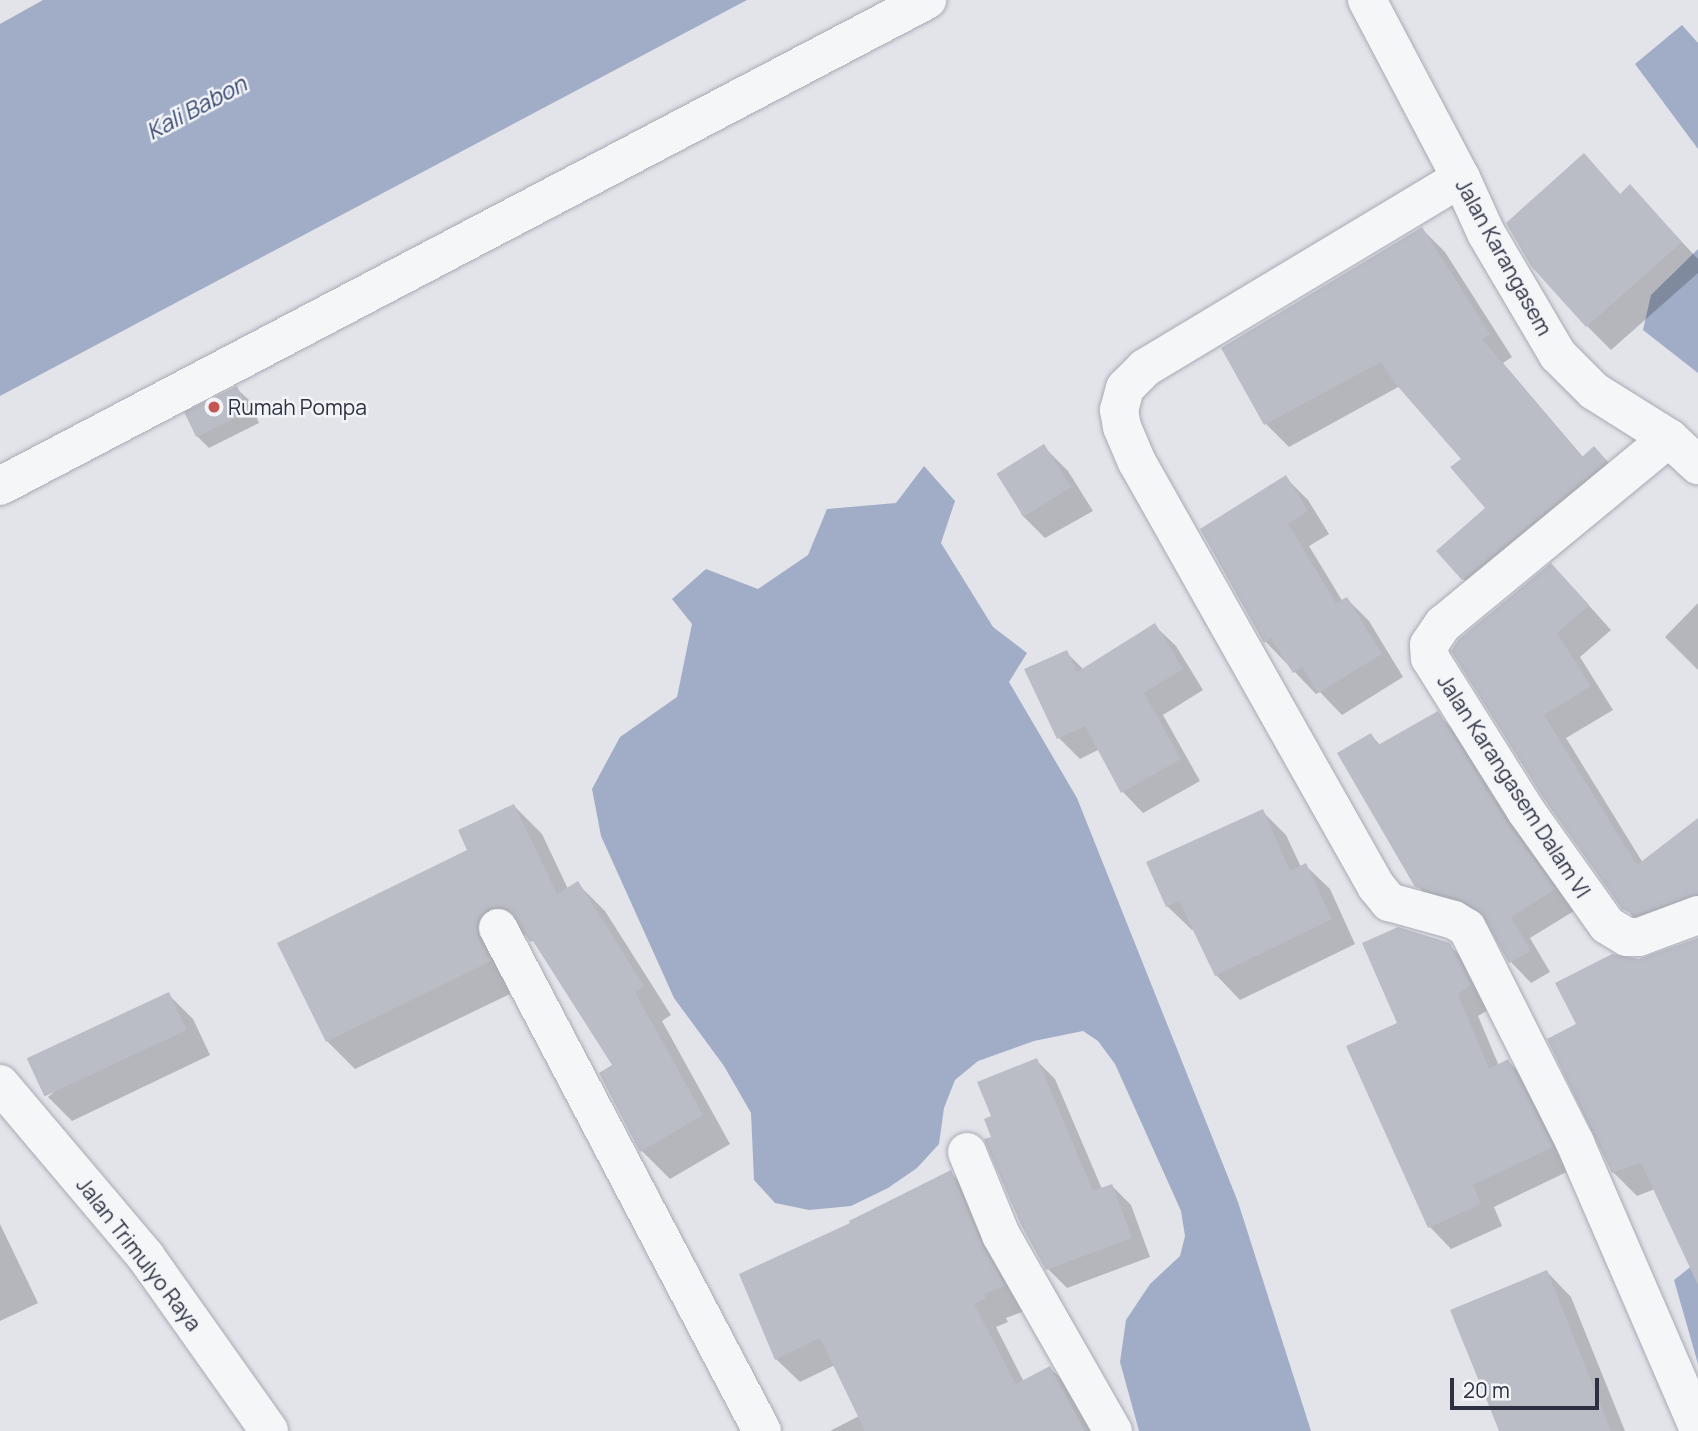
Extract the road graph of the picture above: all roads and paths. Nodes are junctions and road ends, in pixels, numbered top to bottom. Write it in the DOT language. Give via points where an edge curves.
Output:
graph roads {
  1 [pos="927,0"];
  2 [pos="1367,0"];
  3 [pos="1461,178"];
  4 [pos="1668,438"];
  5 [pos="1698,465"];
  6 [pos="0,486"];
  7 [pos="1698,915"];
  8 [pos="498,928"];
  9 [pos="0,1084"];
  10 [pos="967,1152"];
  11 [pos="1698,1427"];
  12 [pos="270,1431"];
  13 [pos="762,1431"];
  14 [pos="1113,1431"];
  1 -- 6 [label="street"];
  2 -- 3 [label="street, Jalan Karangasem"];
  3 -- 4 [label="street, Jalan Karangasem" via="1486,233 1558,355 1594,391"];
  3 -- 11 [label="street" via="1145,368 1125,388 1119,410 1122,427 1137,462 1376,886 1389,902 1467,928 1575,1143"];
  4 -- 5 [label="street, Jalan Karangasem"];
  4 -- 7 [label="street, Jalan Karangasem Dalam VI" via="1443,624 1429,645 1430,658 1527,811 1607,925 1627,937 1651,934"];
  8 -- 13 [label="street"];
  9 -- 12 [label="street, Jalan Trimulyo Raya" via="146,1257"];
  10 -- 14 [label="street" via="1001,1235"];
}
